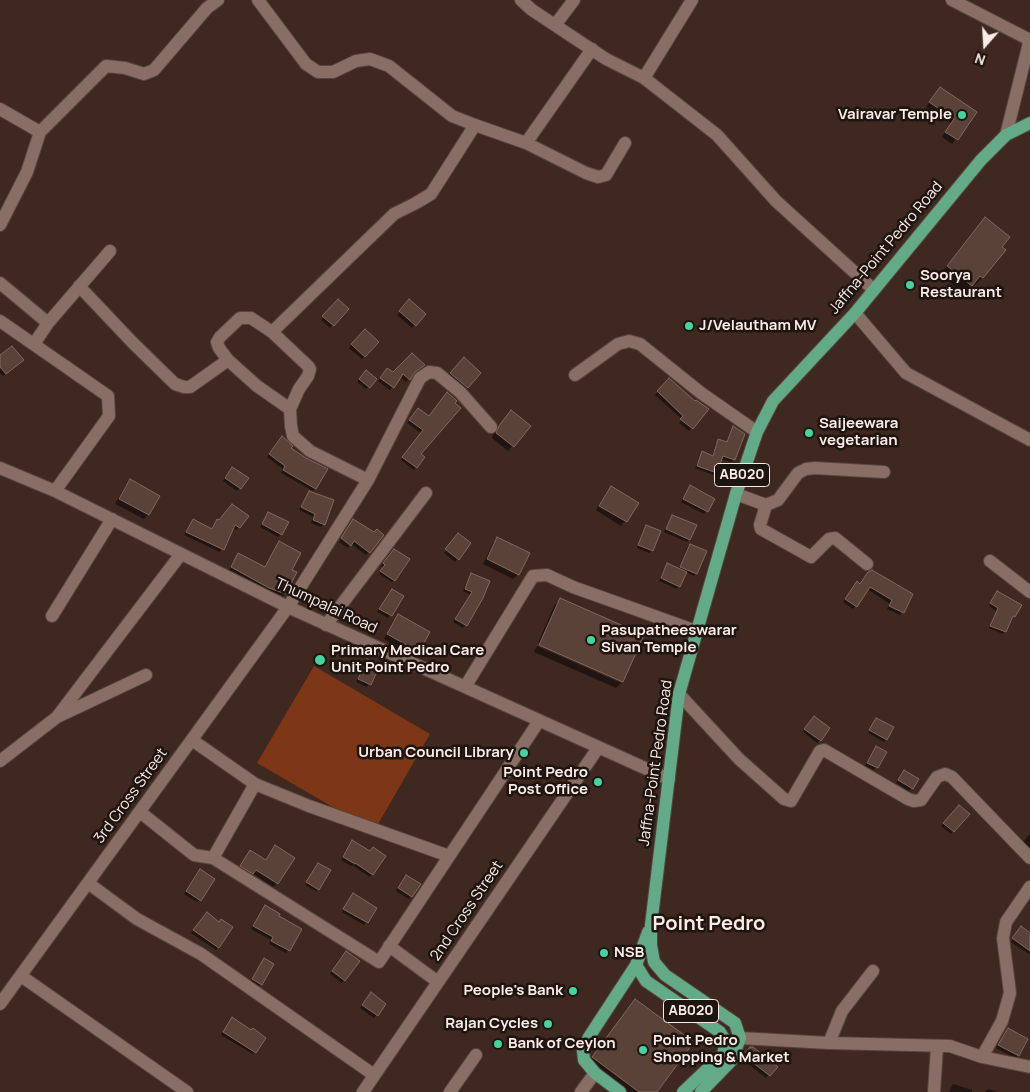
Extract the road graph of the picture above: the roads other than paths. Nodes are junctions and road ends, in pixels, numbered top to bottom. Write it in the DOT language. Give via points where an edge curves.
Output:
graph roads {
  1 [pos="218,0"];
  2 [pos="258,0"];
  3 [pos="521,0"];
  4 [pos="574,0"];
  5 [pos="692,0"];
  6 [pos="952,0"];
  7 [pos="555,25"];
  8 [pos="1030,40"];
  9 [pos="592,49"];
  10 [pos="644,78"];
  11 [pos="0,109"];
  12 [pos="1030,123"];
  13 [pos="475,126"];
  14 [pos="40,132"];
  15 [pos="1006,135"];
  16 [pos="526,143"];
  17 [pos="625,143"];
  18 [pos="0,225"];
  19 [pos="110,251"];
  20 [pos="0,283"];
  21 [pos="79,286"];
  22 [pos="874,290"];
  23 [pos="854,313"];
  24 [pos="0,321"];
  25 [pos="48,323"];
  26 [pos="272,332"];
  27 [pos="34,344"];
  28 [pos="228,360"];
  29 [pos="575,375"];
  30 [pos="290,409"];
  31 [pos="491,426"];
  32 [pos="757,432"];
  33 [pos="1030,440"];
  34 [pos="0,468"];
  35 [pos="884,472"];
  36 [pos="368,480"];
  37 [pos="55,491"];
  38 [pos="426,493"];
  39 [pos="736,494"];
  40 [pos="766,505"];
  41 [pos="112,519"];
  42 [pos="181,554"];
  43 [pos="990,561"];
  44 [pos="867,564"];
  45 [pos="1030,592"];
  46 [pos="288,607"];
  47 [pos="52,616"];
  48 [pos="326,625"];
  49 [pos="696,630"];
  50 [pos="146,675"];
  51 [pos="465,687"];
  52 [pos="679,694"];
  53 [pos="57,718"];
  54 [pos="539,721"];
  55 [pos="192,740"];
  56 [pos="598,748"];
  57 [pos="0,760"];
  58 [pos="669,779"];
  59 [pos="255,784"];
  60 [pos="140,812"];
  61 [pos="449,856"];
  62 [pos="213,858"];
  63 [pos="1030,858"];
  64 [pos="88,884"];
  65 [pos="1030,887"];
  66 [pos="651,925"];
  67 [pos="389,946"];
  68 [pos="636,965"];
  69 [pos="873,971"];
  70 [pos="21,976"];
  71 [pos="438,982"];
  72 [pos="0,1004"];
  73 [pos="740,1038"];
  74 [pos="828,1043"];
  75 [pos="937,1047"];
  76 [pos="476,1055"];
  77 [pos="982,1057"];
  78 [pos="1030,1067"];
  79 [pos="595,1073"];
  80 [pos="370,1086"];
  81 [pos="187,1092"];
  82 [pos="450,1092"];
  83 [pos="581,1092"];
  84 [pos="620,1092"];
  85 [pos="683,1092"];
  86 [pos="701,1092"];
  87 [pos="934,1092"];
  1 -- 14 [label="street" via="207,8 154,70 144,74 106,66"];
  2 -- 13 [label="street" via="306,64 318,72 333,72 356,61 370,59 390,66 452,116"];
  3 -- 7 [label="street"];
  4 -- 7 [label="street"];
  5 -- 10 [label="street"];
  6 -- 8 [label="street"];
  7 -- 9 [label="street"];
  8 -- 15 [label="street"];
  9 -- 10 [label="street"];
  9 -- 16 [label="street"];
  10 -- 22 [label="street" via="717,135 776,201"];
  11 -- 14 [label="street"];
  12 -- 15 [label="main road, Jaffna-Point Pedro Road / AB020"];
  13 -- 16 [label="street"];
  13 -- 26 [label="street" via="431,194 394,214"];
  14 -- 18 [label="street" via="27,172"];
  15 -- 22 [label="main road, Jaffna-Point Pedro Road / AB020" via="981,160"];
  16 -- 17 [label="street" via="598,177 606,175"];
  19 -- 21 [label="street"];
  20 -- 25 [label="street"];
  21 -- 25 [label="street"];
  21 -- 28 [label="street" via="175,384 190,387"];
  22 -- 23 [label="main road, Jaffna-Point Pedro Road / AB020"];
  23 -- 32 [label="main road, Jaffna-Point Pedro Road / AB020" via="773,401"];
  23 -- 33 [label="street" via="906,373"];
  24 -- 27 [label="street"];
  25 -- 27 [label="street"];
  26 -- 28 [label="street" via="251,318 240,318 217,342"];
  26 -- 30 [label="street" via="310,369"];
  27 -- 37 [label="street" via="108,396 109,416"];
  28 -- 30 [label="street" via="256,386"];
  29 -- 32 [label="street" via="618,344 629,341 640,344"];
  30 -- 36 [label="street" via="293,436 310,451"];
  31 -- 36 [label="street, 3rd Cross Street" via="460,392 437,373 429,372 420,378"];
  32 -- 39 [label="main road, Jaffna-Point Pedro Road / AB020"];
  34 -- 37 [label="street, Thumpalai Road"];
  35 -- 40 [label="street" via="806,469 798,473 778,500"];
  36 -- 46 [label="street, 3rd Cross Street"];
  37 -- 41 [label="street, Thumpalai Road"];
  38 -- 48 [label="street"];
  39 -- 40 [label="street"];
  39 -- 49 [label="main road, Jaffna-Point Pedro Road / AB020"];
  40 -- 44 [label="street" via="761,529 811,557 832,537"];
  41 -- 42 [label="street, Thumpalai Road"];
  41 -- 47 [label="street"];
  42 -- 46 [label="street, Thumpalai Road"];
  42 -- 53 [label="street"];
  43 -- 45 [label="street"];
  46 -- 48 [label="street, Thumpalai Road"];
  46 -- 55 [label="street, 3rd Cross Street"];
  48 -- 51 [label="street, Thumpalai Road"];
  49 -- 51 [label="street" via="547,575 533,576"];
  49 -- 52 [label="main road, Jaffna-Point Pedro Road / AB020"];
  50 -- 53 [label="street"];
  51 -- 54 [label="street, Thumpalai Road"];
  52 -- 58 [label="main road, Jaffna-Point Pedro Road / AB020"];
  52 -- 63 [label="street" via="739,759 784,799 791,801 820,751 824,750 914,801 920,800 937,777 945,774 952,777"];
  53 -- 57 [label="street"];
  54 -- 56 [label="street, Thumpalai Road"];
  54 -- 61 [label="street"];
  55 -- 59 [label="street"];
  55 -- 60 [label="street, 3rd Cross Street"];
  56 -- 58 [label="street, Thumpalai Road"];
  56 -- 71 [label="street, 2nd Cross Street"];
  58 -- 66 [label="main road, Jaffna-Point Pedro Road / AB020"];
  59 -- 61 [label="street"];
  59 -- 62 [label="street"];
  60 -- 62 [label="street" via="194,855"];
  60 -- 64 [label="street, 3rd Cross Street"];
  61 -- 67 [label="street"];
  62 -- 67 [label="street" via="379,962"];
  64 -- 70 [label="street, 3rd Cross Street"];
  64 -- 80 [label="street" via="137,919 201,954"];
  65 -- 77 [label="street" via="1006,922 1003,938 1010,993 1002,1021"];
  66 -- 68 [label="main road, Jaffna-Point Pedro Road / AB020"];
  66 -- 73 [label="main road, Jaffna-Point Pedro Road / AB020" via="654,962 665,975 735,1023"];
  67 -- 71 [label="street"];
  68 -- 79 [label="main road, Jaffna-Point Pedro Road / AB020" via="589,1037 583,1052 584,1060"];
  68 -- 85 [label="main road, AB020" via="646,981 720,1032 726,1042 723,1054"];
  69 -- 74 [label="street" via="842,1012"];
  70 -- 72 [label="street, 3rd Cross Street"];
  70 -- 81 [label="street"];
  71 -- 80 [label="street, 2nd Cross Street"];
  73 -- 74 [label="street"];
  73 -- 86 [label="main road" via="732,1060"];
  74 -- 75 [label="street"];
  75 -- 77 [label="street" via="950,1046"];
  75 -- 87 [label="street"];
  76 -- 82 [label="street"];
  77 -- 78 [label="street"];
  79 -- 83 [label="street"];
  79 -- 84 [label="main road, Jaffna-Point Pedro Road / AB020"];
}
